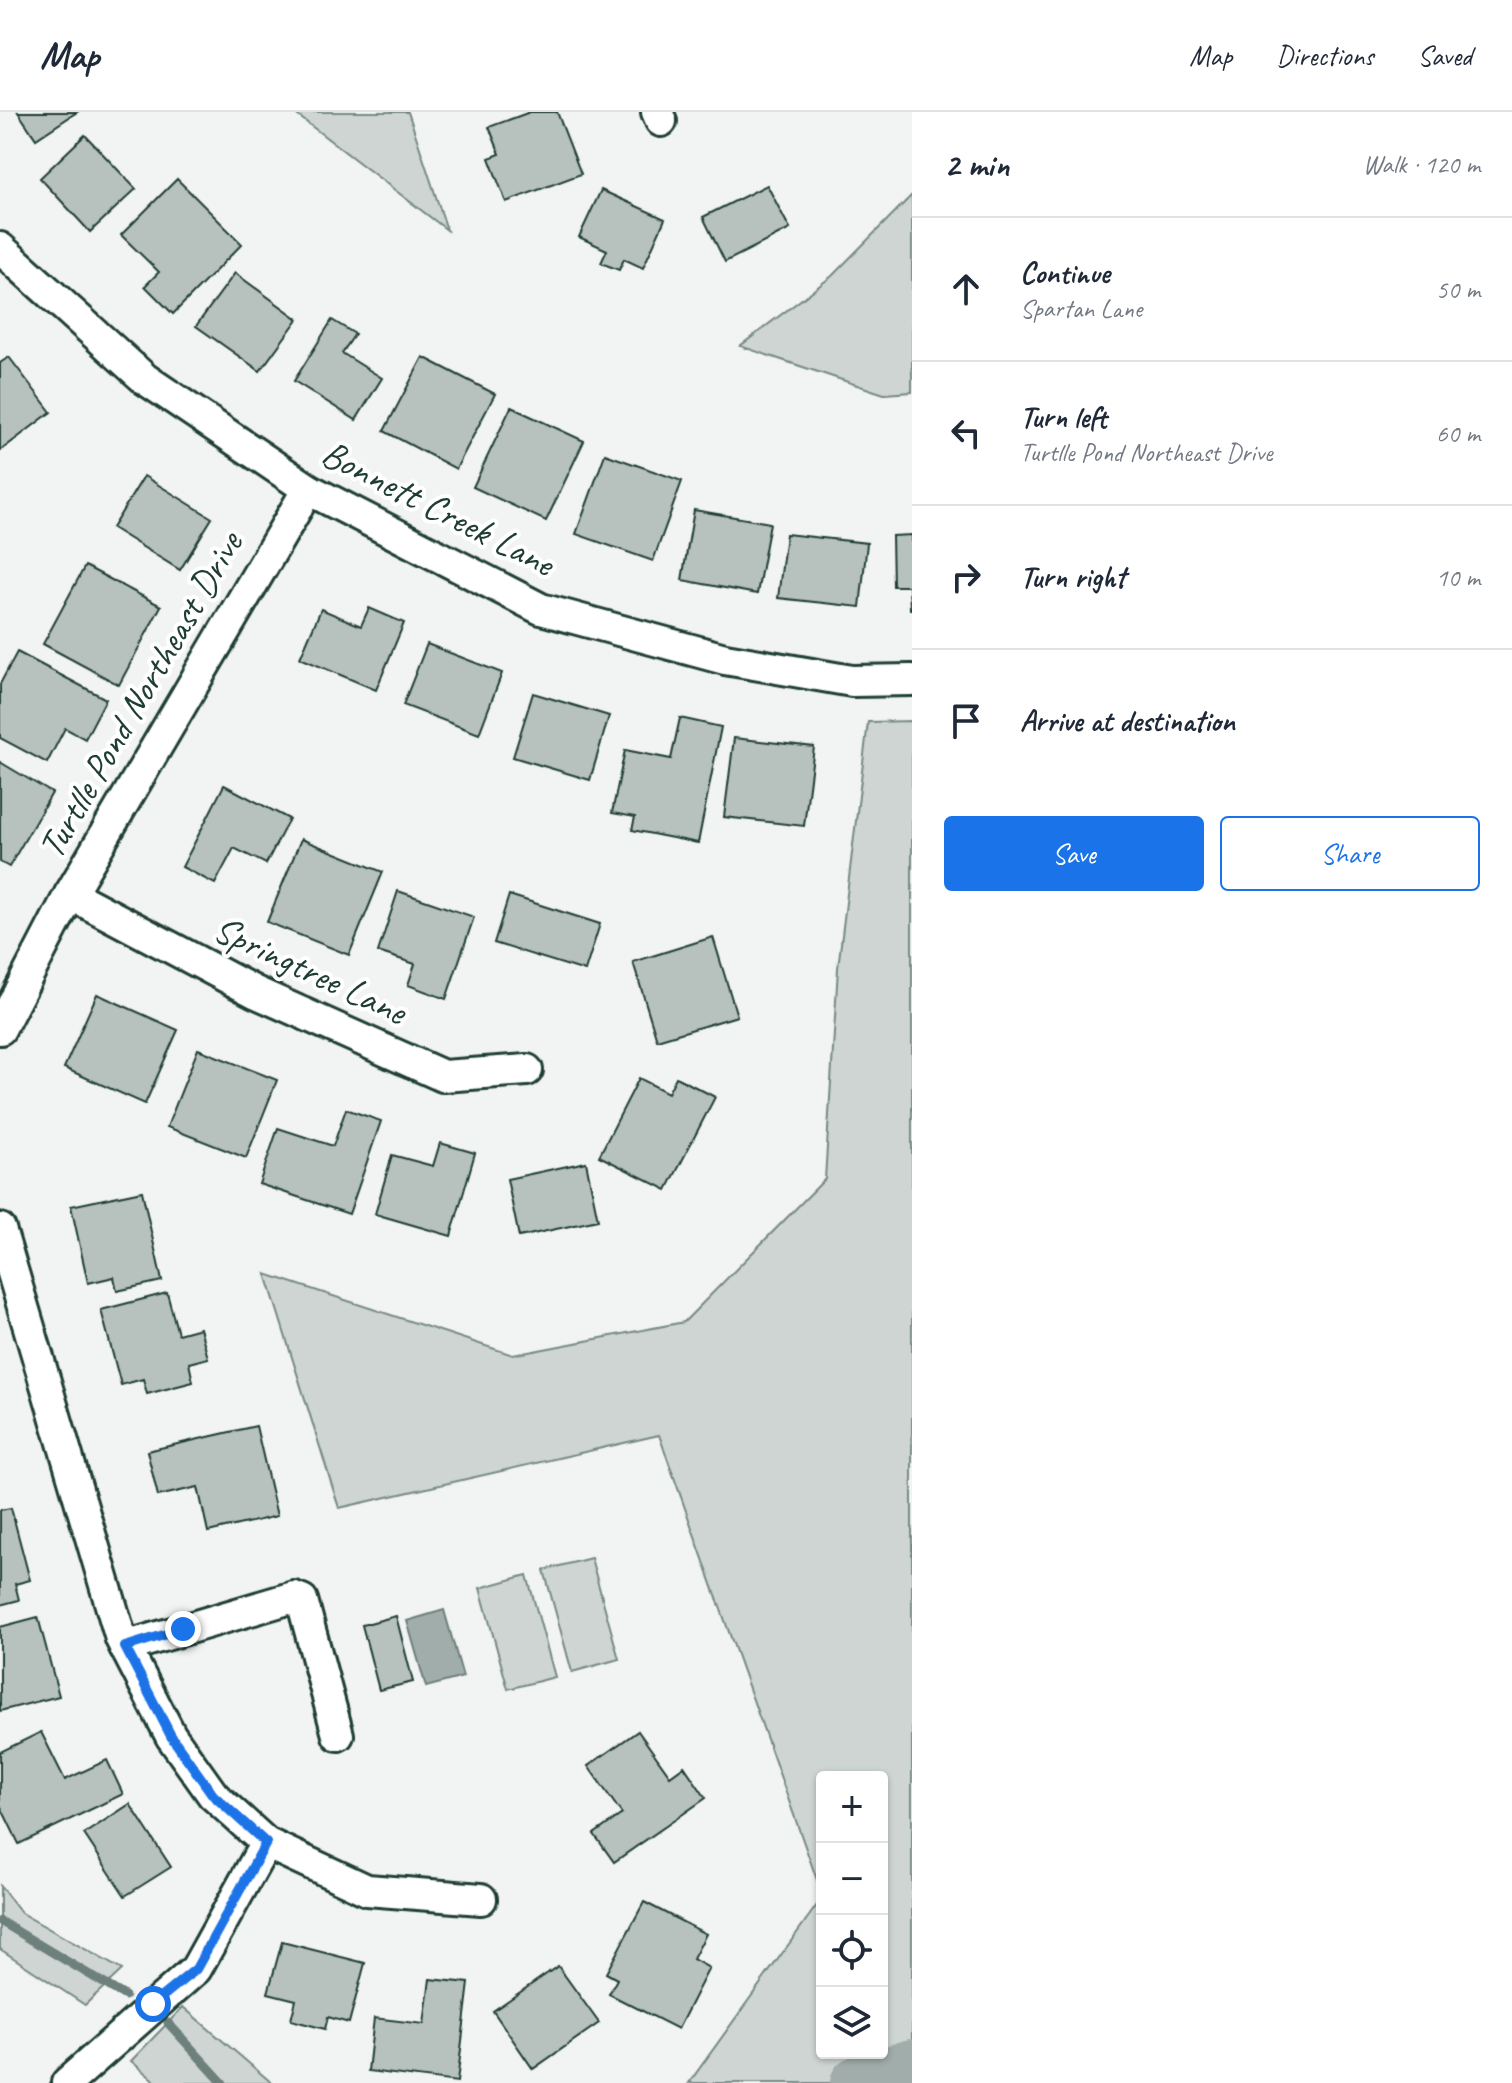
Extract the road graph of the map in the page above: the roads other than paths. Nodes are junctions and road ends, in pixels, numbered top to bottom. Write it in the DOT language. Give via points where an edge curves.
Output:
graph roads {
  1 [pos="2,256"];
  2 [pos="308,489"];
  3 [pos="912,680"];
  4 [pos="70,894"];
  5 [pos="0,1029"];
  6 [pos="527,1070"];
  7 [pos="0,1229"];
  8 [pos="125,1647"];
  9 [pos="338,1735"];
  10 [pos="266,1843"];
  11 [pos="481,1899"];
  12 [pos="67,2083"];
  1 -- 2 [label="street, Bonnett Creek Lane" via="145,379"];
  2 -- 3 [label="street, Bonnett Creek Lane" via="541,609 725,659 852,681"];
  2 -- 4 [label="street, Turtlle Pond Northeast Drive"];
  4 -- 5 [label="street, Turtlle Pond Northeast Drive"];
  4 -- 6 [label="street, Springtree Lane" via="255,992 443,1076"];
  7 -- 8 [label="street"];
  8 -- 9 [label="street" via="294,1597 302,1600"];
  8 -- 10 [label="street" via="171,1736 213,1795"];
  10 -- 11 [label="street" via="367,1890"];
  10 -- 12 [label="street" via="196,1969"];
}
